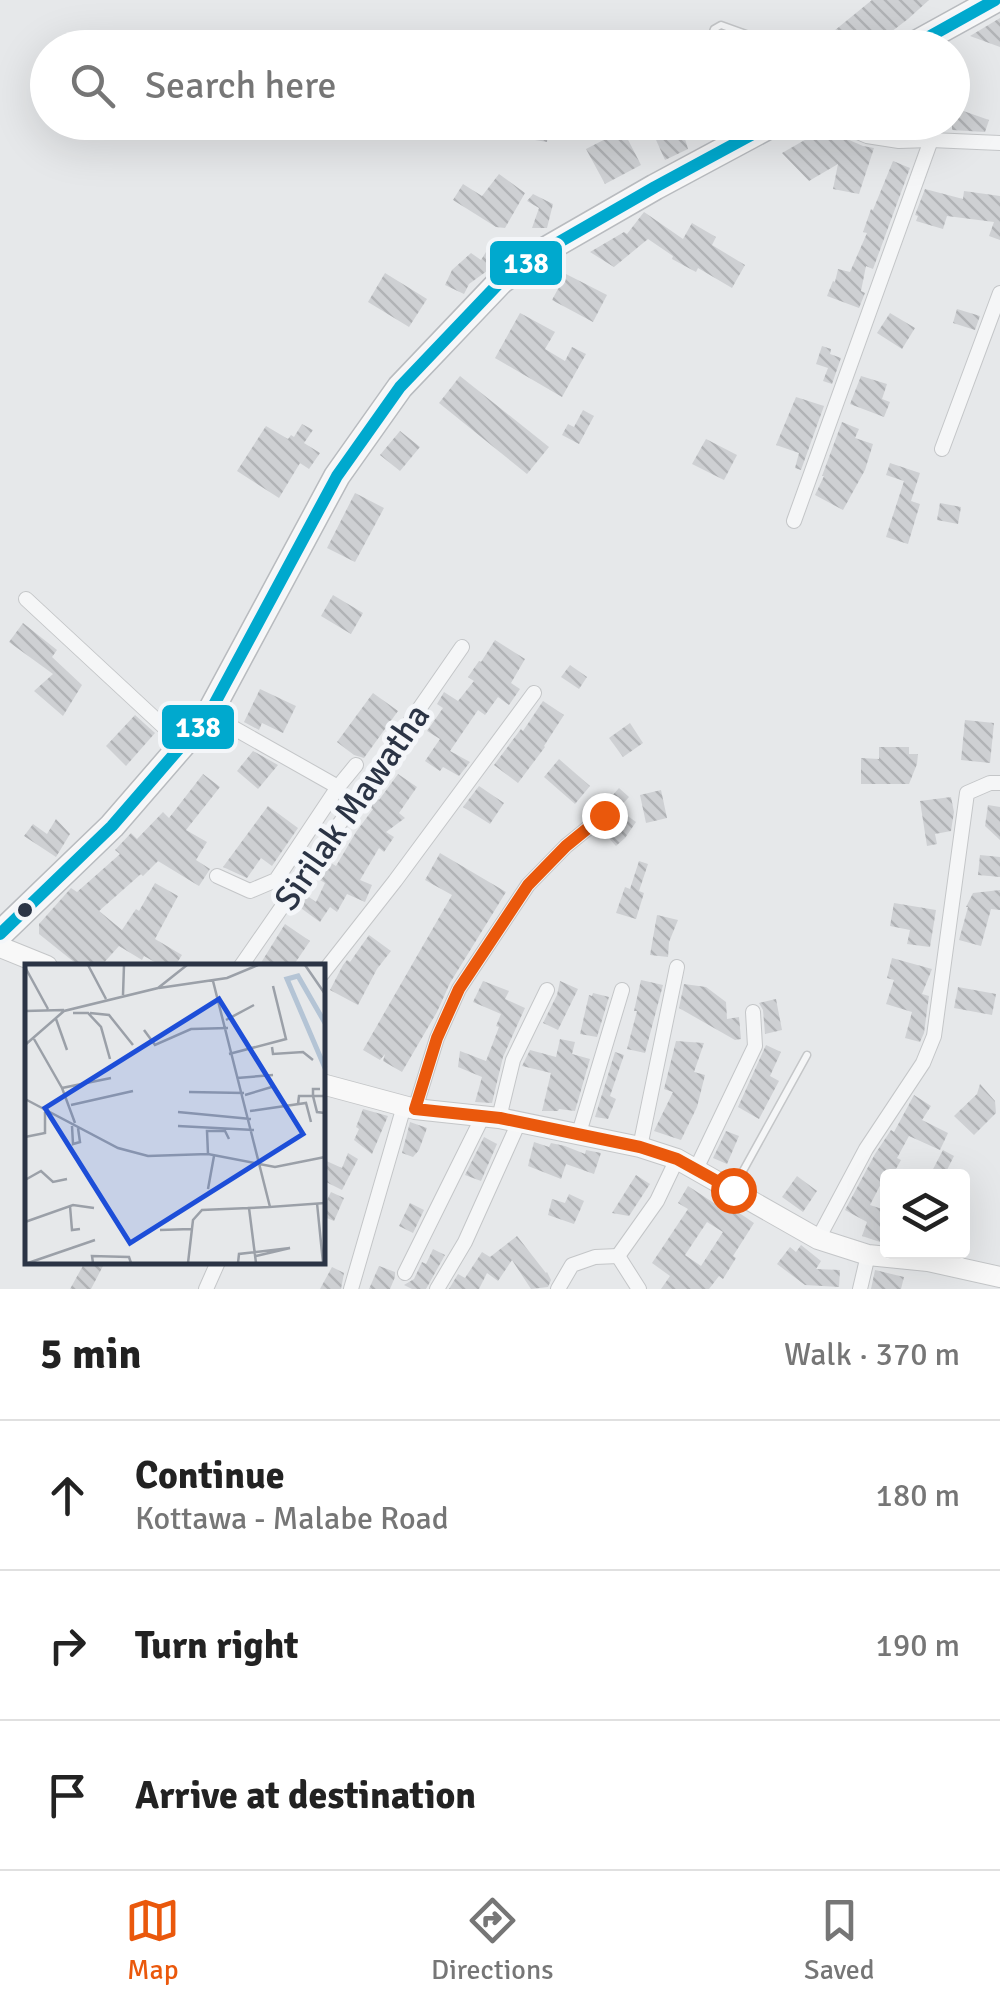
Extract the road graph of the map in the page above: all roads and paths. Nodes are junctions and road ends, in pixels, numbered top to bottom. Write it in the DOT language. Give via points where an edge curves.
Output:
graph roads {
  1 [pos="963,0"];
  2 [pos="995,0"];
  3 [pos="714,30"];
  4 [pos="737,30"];
  5 [pos="917,30"];
  6 [pos="941,30"];
  7 [pos="724,140"];
  8 [pos="743,140"];
  9 [pos="888,140"];
  10 [pos="931,140"];
  11 [pos="1000,142"];
  12 [pos="1000,293"];
  13 [pos="942,449"];
  14 [pos="333,473"];
  15 [pos="794,521"];
  16 [pos="26,599"];
  17 [pos="462,646"];
  18 [pos="534,693"];
  19 [pos="208,714"];
  20 [pos="178,740"];
  21 [pos="356,765"];
  22 [pos="1000,782"];
  23 [pos="338,787"];
  24 [pos="604,815"];
  25 [pos="217,876"];
  26 [pos="0,923"];
  27 [pos="0,934"];
  28 [pos="0,947"];
  29 [pos="41,964"];
  30 [pos="242,964"];
  31 [pos="677,967"];
  32 [pos="325,970"];
  33 [pos="547,990"];
  34 [pos="622,990"];
  35 [pos="753,1012"];
  36 [pos="807,1054"];
  37 [pos="325,1085"];
  38 [pos="410,1107"];
  39 [pos="500,1119"];
  40 [pos="579,1133"];
  41 [pos="640,1147"];
  42 [pos="686,1164"];
  43 [pos="733,1190"];
  44 [pos="818,1239"];
  45 [pos="618,1256"];
  46 [pos="868,1256"];
  47 [pos="217,1264"];
  48 [pos="405,1274"];
  49 [pos="1000,1277"];
  50 [pos="206,1289"];
  51 [pos="351,1289"];
  52 [pos="437,1289"];
  53 [pos="558,1289"];
  54 [pos="639,1289"];
  55 [pos="860,1289"];
  1 -- 5 [label="highway"];
  2 -- 6 [label="highway"];
  3 -- 4 [label="lane" via="721,24"];
  7 -- 14 [label="highway" via="510,264 394,381"];
  8 -- 14 [label="highway" via="500,281 400,386"];
  9 -- 10 [label="street"];
  10 -- 11 [label="street"];
  10 -- 15 [label="street"];
  12 -- 13 [label="street"];
  14 -- 19 [label="highway"];
  14 -- 20 [label="highway" via="208,700"];
  16 -- 20 [label="street"];
  17 -- 30 [label="street, Sirilak Mawatha"];
  18 -- 32 [label="street"];
  19 -- 23 [label="street"];
  19 -- 27 [label="highway" via="112,826"];
  20 -- 26 [label="highway"];
  21 -- 23 [label="street"];
  22 -- 44 [label="street" via="967,793 934,1036"];
  23 -- 25 [label="street" via="276,880 250,891"];
  24 -- 38 [label="street" via="528,885 459,989"];
  28 -- 29 [label="street"];
  31 -- 41 [label="street"];
  33 -- 39 [label="street" via="514,1060"];
  34 -- 40 [label="street"];
  35 -- 42 [label="street" via="755,1046"];
  36 -- 43 [label="lane"];
  37 -- 38 [label="street"];
  38 -- 39 [label="street"];
  38 -- 51 [label="street"];
  39 -- 40 [label="street"];
  39 -- 48 [label="street"];
  39 -- 52 [label="street" via="465,1242"];
  40 -- 41 [label="street"];
  41 -- 42 [label="street"];
  42 -- 43 [label="street"];
  42 -- 45 [label="street"];
  43 -- 44 [label="street"];
  44 -- 46 [label="street"];
  45 -- 53 [label="street" via="572,1265"];
  45 -- 54 [label="street"];
  46 -- 49 [label="street"];
  46 -- 55 [label="street"];
  47 -- 50 [label="street"];
}
